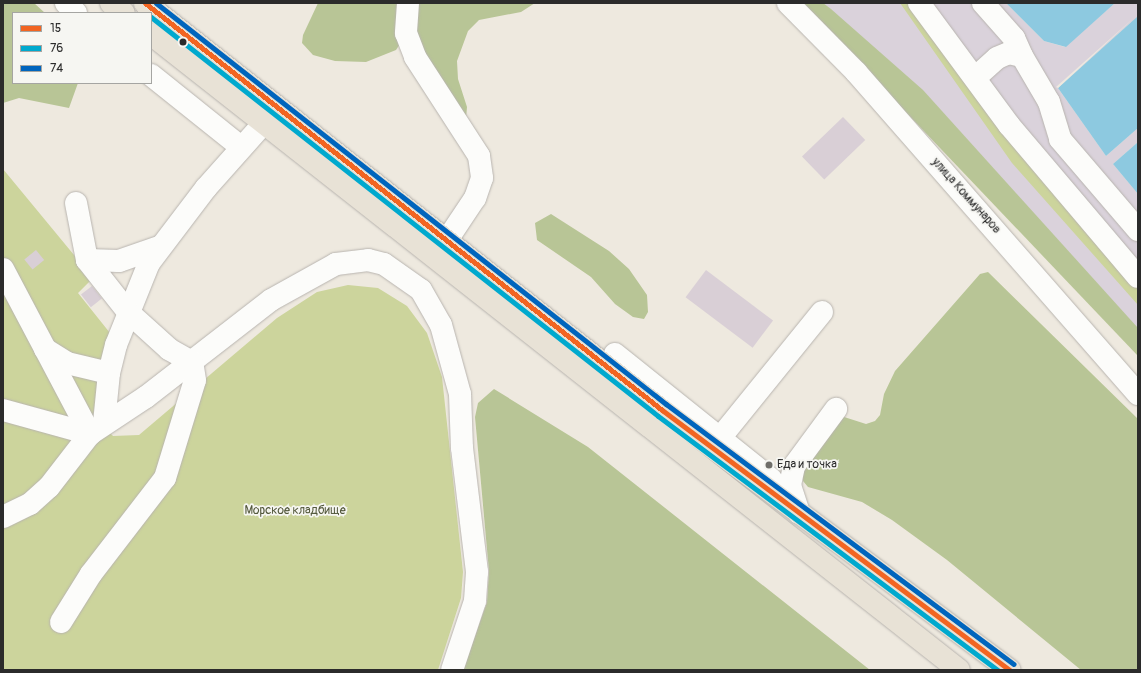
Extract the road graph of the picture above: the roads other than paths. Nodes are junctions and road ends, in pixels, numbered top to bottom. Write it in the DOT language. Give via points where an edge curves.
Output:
graph roads {
  1 [pos="66,3"];
  2 [pos="111,3"];
  3 [pos="145,3"];
  4 [pos="408,3"];
  5 [pos="788,3"];
  6 [pos="919,3"];
  7 [pos="983,3"];
  8 [pos="75,12"];
  9 [pos="123,12"];
  10 [pos="152,35"];
  11 [pos="1022,56"];
  12 [pos="152,77"];
  13 [pos="976,77"];
  14 [pos="264,123"];
  15 [pos="241,147"];
  16 [pos="76,203"];
  17 [pos="1138,230"];
  18 [pos="447,240"];
  19 [pos="159,247"];
  20 [pos="87,260"];
  21 [pos="3,269"];
  22 [pos="1138,276"];
  23 [pos="128,312"];
  24 [pos="822,312"];
  25 [pos="44,349"];
  26 [pos="615,354"];
  27 [pos="192,362"];
  28 [pos="109,373"];
  29 [pos="1138,394"];
  30 [pos="836,409"];
  31 [pos="3,410"];
  32 [pos="97,428"];
  33 [pos="720,438"];
  34 [pos="795,504"];
  35 [pos="3,517"];
  36 [pos="61,622"];
  37 [pos="452,670"];
  38 [pos="959,670"];
  39 [pos="1009,670"];
  1 -- 8 [label="street"];
  2 -- 9 [label="highway"];
  3 -- 18 [label="highway"];
  4 -- 18 [label="street" via="406,33 415,57 479,156 482,178 474,198"];
  5 -- 29 [label="street, улица Коммунаров" via="856,72"];
  6 -- 13 [label="street"];
  7 -- 11 [label="street" via="1014,38"];
  10 -- 14 [label="highway"];
  11 -- 13 [label="street" via="1009,54 997,58"];
  11 -- 17 [label="street" via="1049,102 1060,139"];
  12 -- 15 [label="street"];
  13 -- 22 [label="street" via="1009,125"];
  14 -- 15 [label="street"];
  14 -- 38 [label="highway"];
  15 -- 19 [label="street"];
  16 -- 20 [label="street"];
  18 -- 34 [label="highway"];
  19 -- 20 [label="street" via="118,261"];
  19 -- 23 [label="street" via="148,263"];
  20 -- 23 [label="street"];
  21 -- 25 [label="street"];
  23 -- 27 [label="street" via="169,349"];
  23 -- 28 [label="street"];
  24 -- 33 [label="street"];
  25 -- 28 [label="street" via="67,363"];
  25 -- 32 [label="street"];
  26 -- 33 [label="street"];
  27 -- 32 [label="street"];
  27 -- 36 [label="street" via="195,380 165,478 91,574"];
  27 -- 37 [label="street" via="272,300 336,264 368,260 384,264 422,290 441,326 460,394 462,448 477,572 475,601"];
  28 -- 32 [label="street"];
  30 -- 34 [label="street" via="794,466"];
  31 -- 32 [label="street" via="46,424"];
  32 -- 35 [label="street" via="49,487 30,504"];
  33 -- 34 [label="street"];
  34 -- 39 [label="highway"];
}
